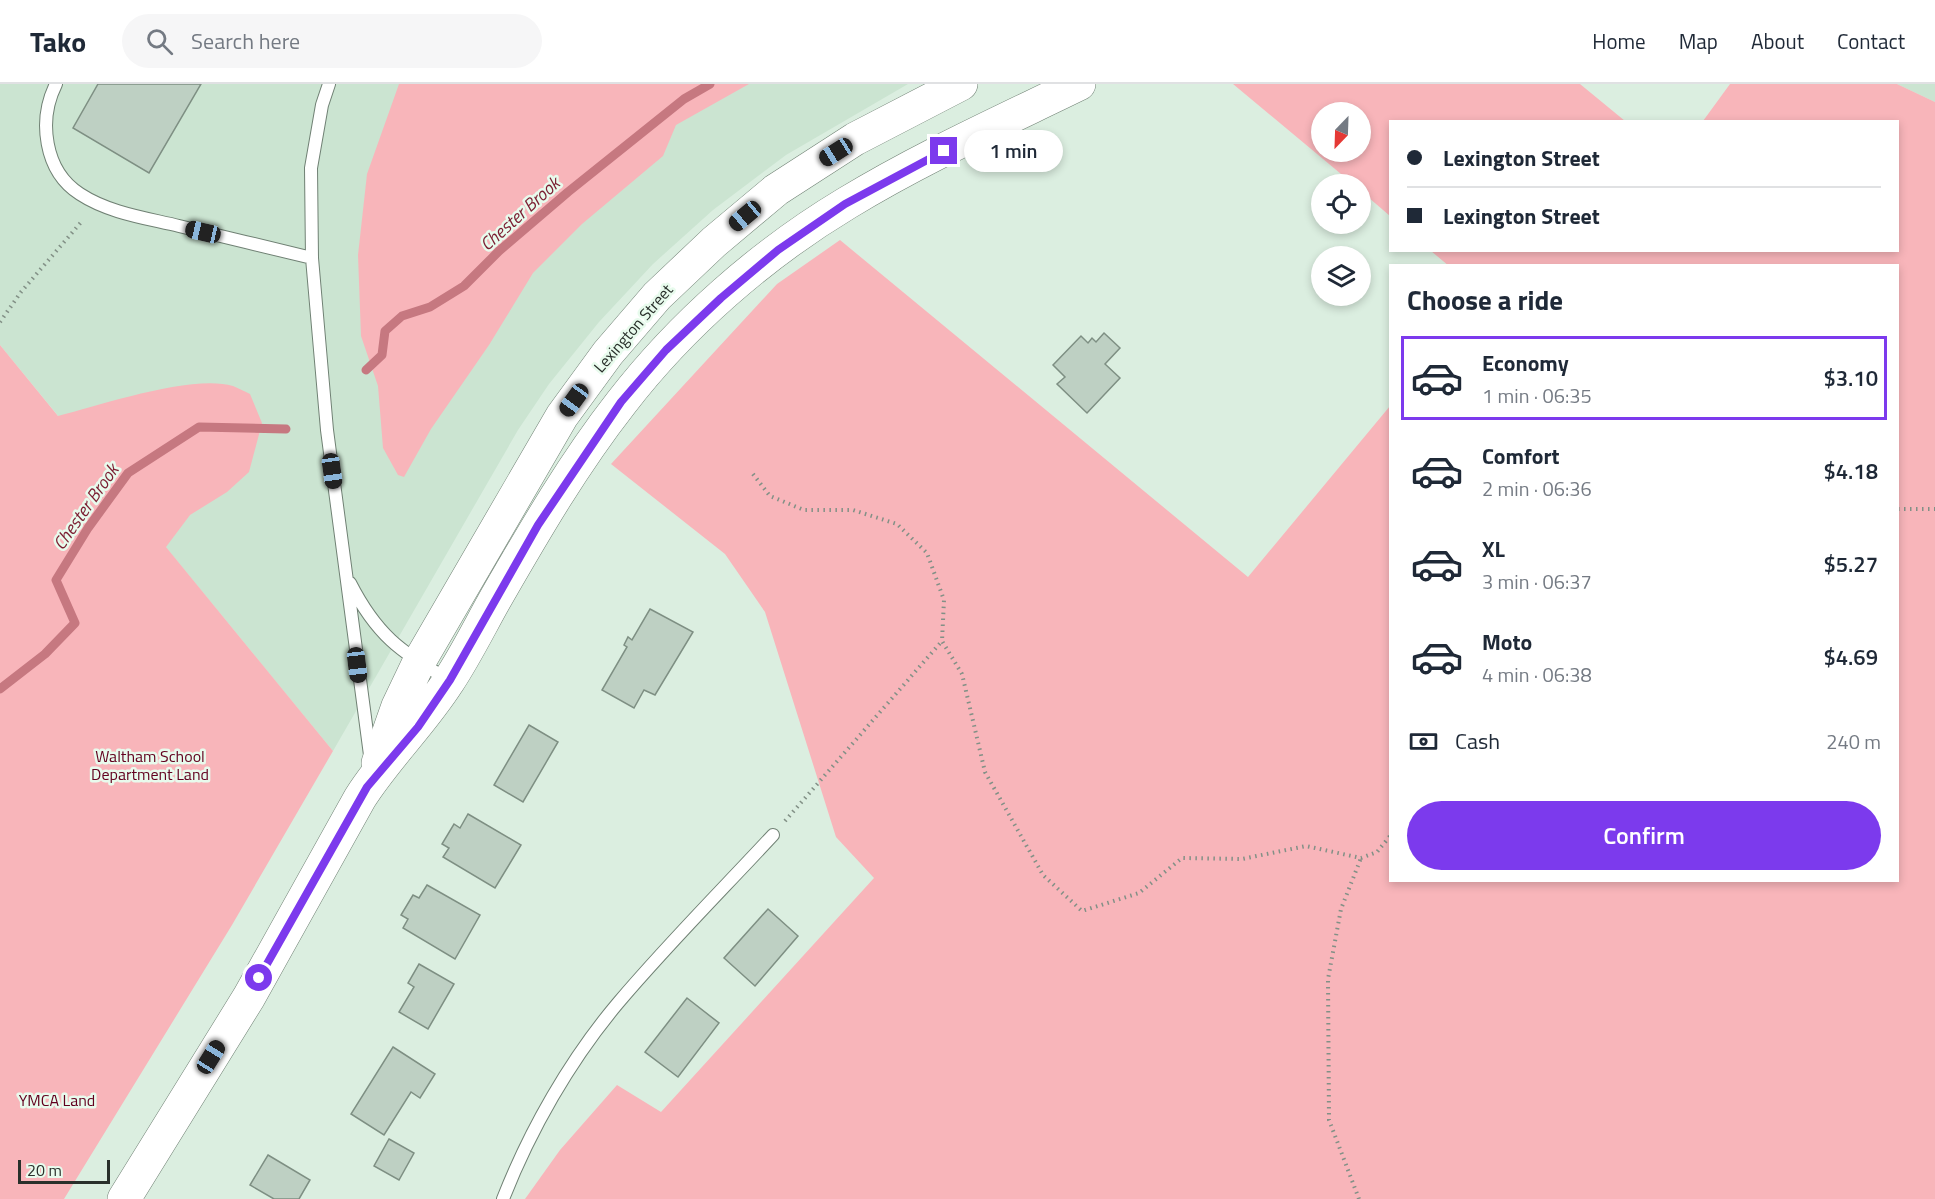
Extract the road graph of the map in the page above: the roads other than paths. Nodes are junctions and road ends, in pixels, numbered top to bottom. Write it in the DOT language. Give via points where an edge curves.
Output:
graph roads {
  1 [pos="56,84"];
  2 [pos="329,84"];
  3 [pos="961,84"];
  4 [pos="1079,84"];
  5 [pos="312,258"];
  6 [pos="346,574"];
  7 [pos="419,662"];
  8 [pos="450,680"];
  9 [pos="374,776"];
  10 [pos="773,835"];
  11 [pos="124,1199"];
  12 [pos="503,1199"];
  1 -- 5 [label="lane" via="49,98 46,130 55,170 79,194 116,211"];
  2 -- 5 [label="lane" via="311,168"];
  3 -- 7 [label="main road, Lexington Street" via="855,139 776,190 657,296 608,353 562,416"];
  4 -- 8 [label="main road, Lexington Street" via="845,204 778,250 666,350 621,402 580,459"];
  5 -- 6 [label="lane" via="327,430"];
  6 -- 7 [label="lane" via="384,636"];
  6 -- 9 [label="lane"];
  7 -- 8 [label="lane"];
  7 -- 9 [label="main road, Lexington Street" via="398,706"];
  8 -- 9 [label="main road, Lexington Street" via="418,727"];
  9 -- 11 [label="main road, Lexington Street" via="249,996"];
  10 -- 12 [label="lane" via="618,1004 578,1058 542,1118"];
}
